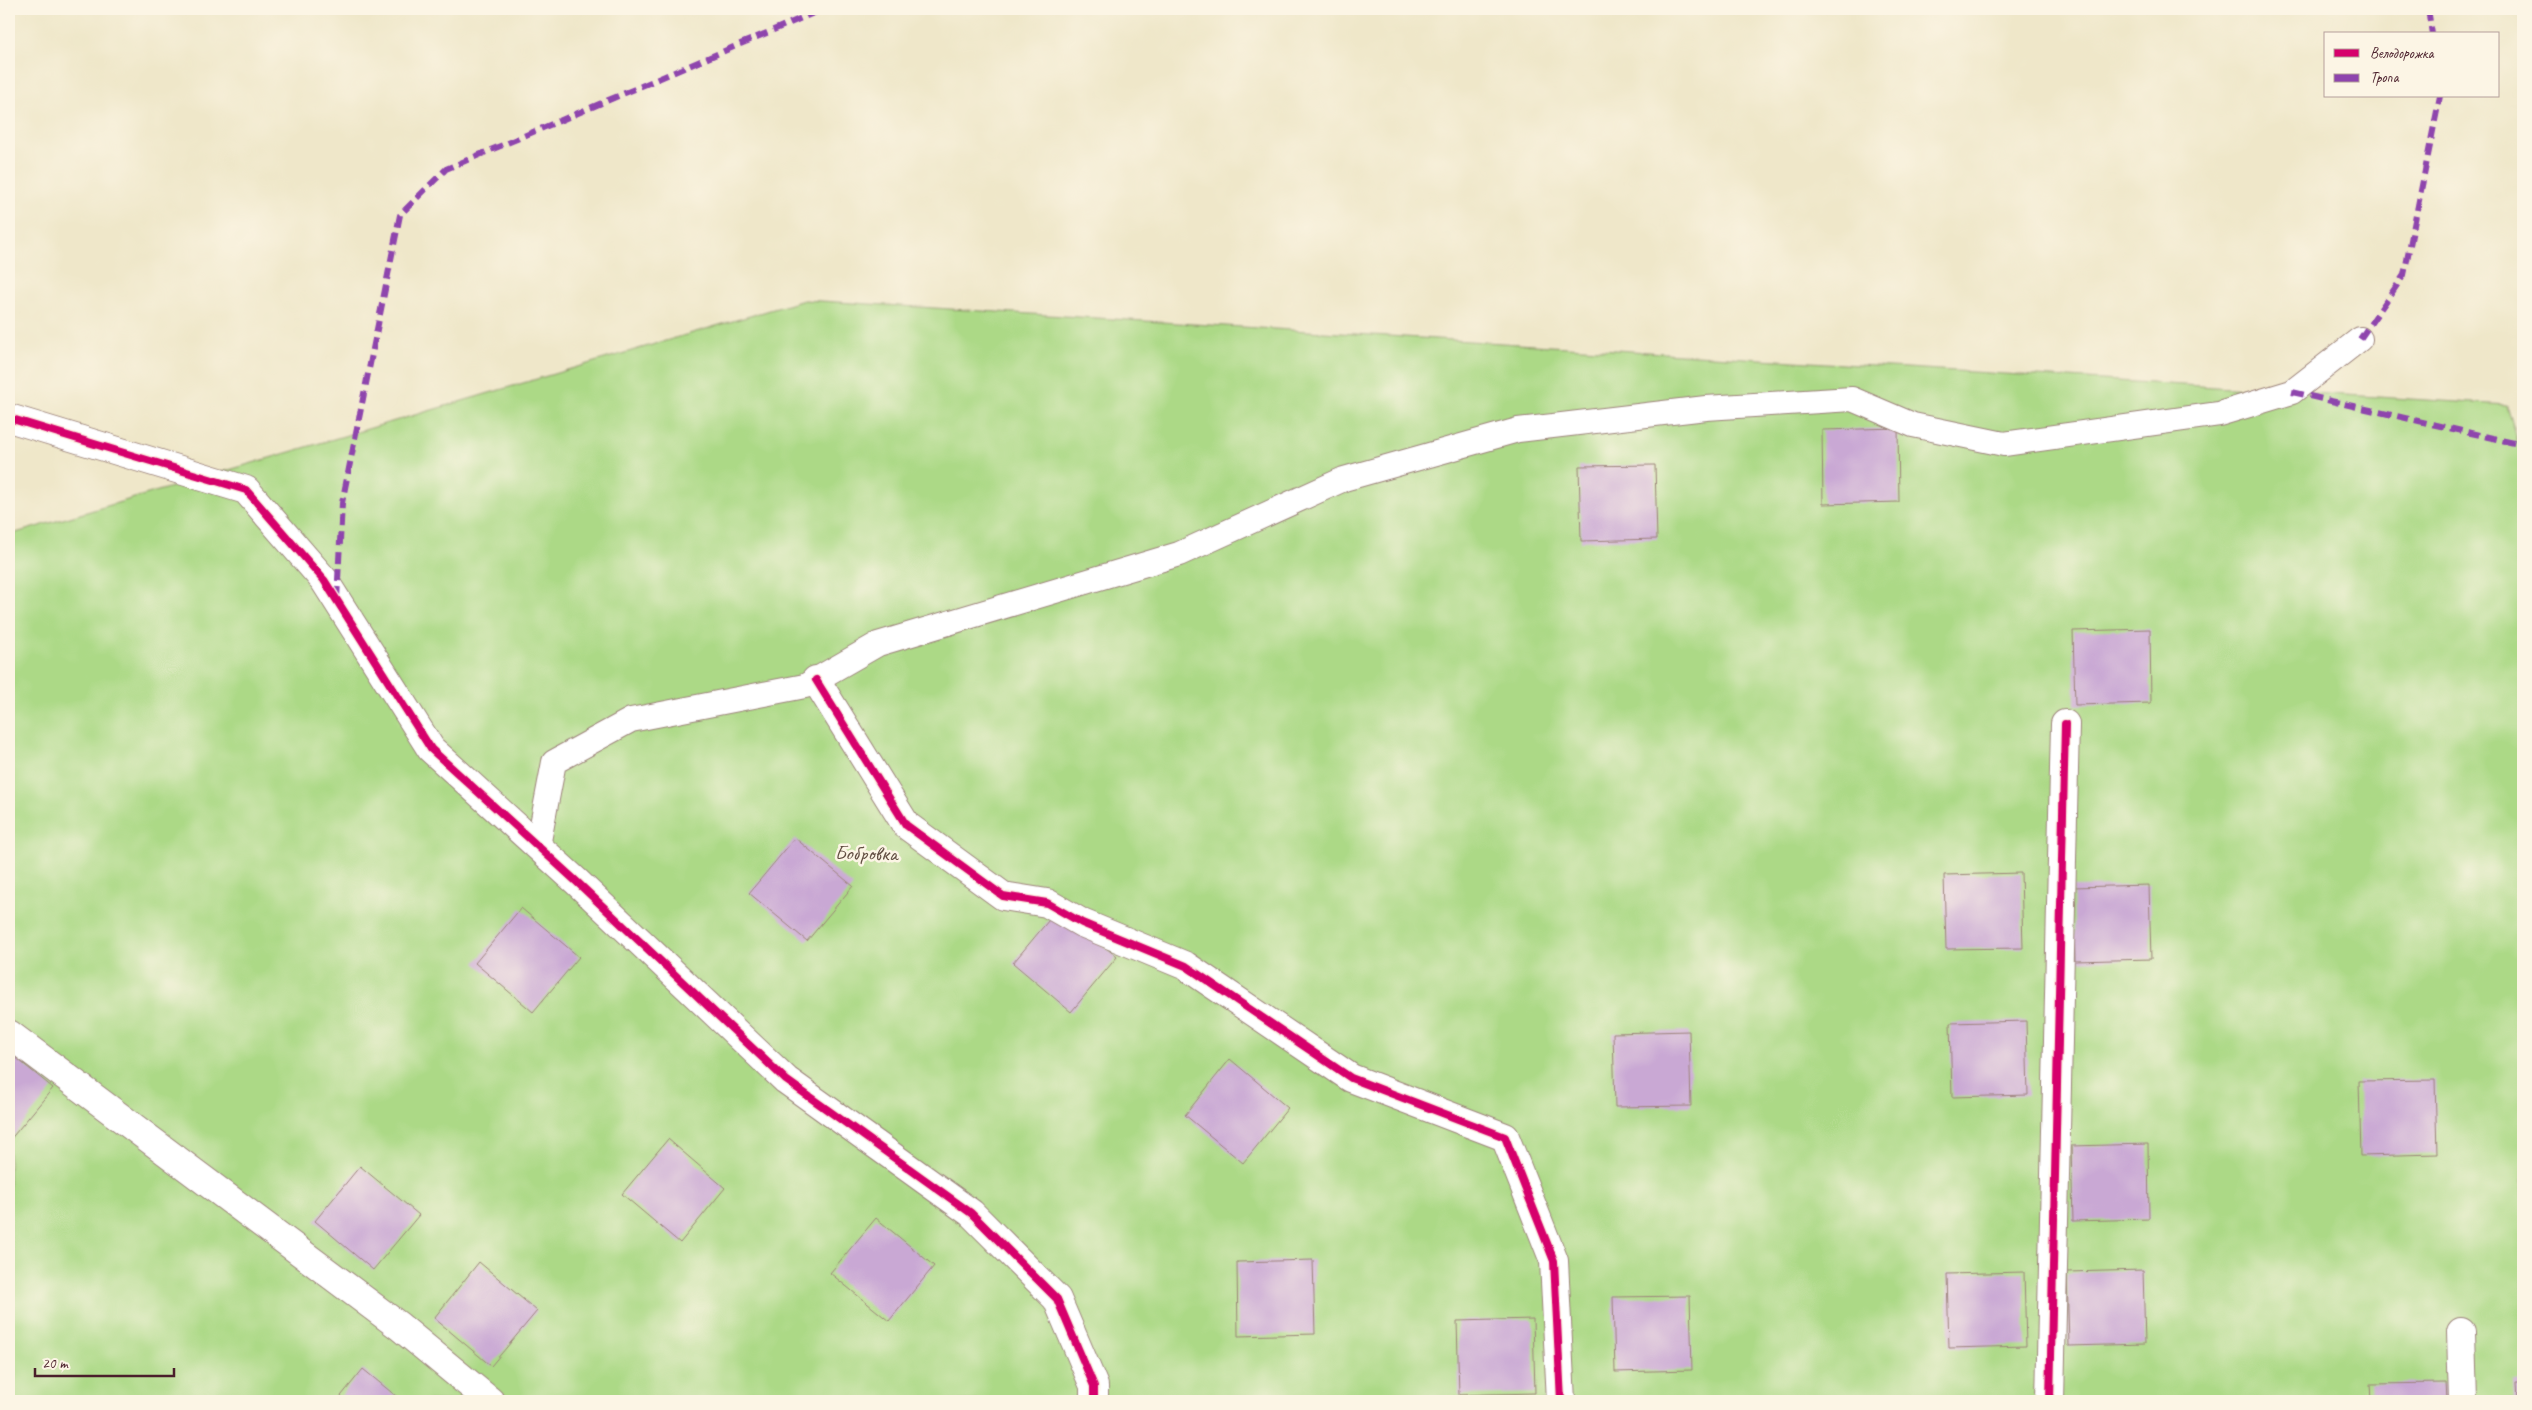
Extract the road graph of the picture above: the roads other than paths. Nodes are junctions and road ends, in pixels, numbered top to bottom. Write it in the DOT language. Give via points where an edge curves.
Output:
graph roads {
  1 [pos="2360,339"];
  2 [pos="9,418"];
  3 [pos="816,680"];
  4 [pos="2065,724"];
  5 [pos="538,846"];
  6 [pos="9,1034"];
  7 [pos="2461,1332"];
  8 [pos="490,1401"];
  9 [pos="1094,1401"];
  10 [pos="1561,1401"];
  11 [pos="2050,1401"];
  12 [pos="2463,1401"];
  1 -- 3 [label="lane" via="2292,392 2218,414 2004,444 1913,425 1852,399 1706,408 1518,430 1344,479 1179,554 878,644"];
  2 -- 5 [label="street" via="246,490 324,580 432,748"];
  3 -- 5 [label="lane" via="806,686 631,720 554,762"];
  3 -- 10 [label="street" via="906,825 1003,896 1047,903 1082,923 1186,966 1351,1078 1505,1137 1554,1261"];
  4 -- 11 [label="street"];
  5 -- 9 [label="street" via="786,1080 971,1213 1057,1299 1094,1386"];
  6 -- 8 [label="street" via="399,1326"];
  7 -- 12 [label="street"];
}
